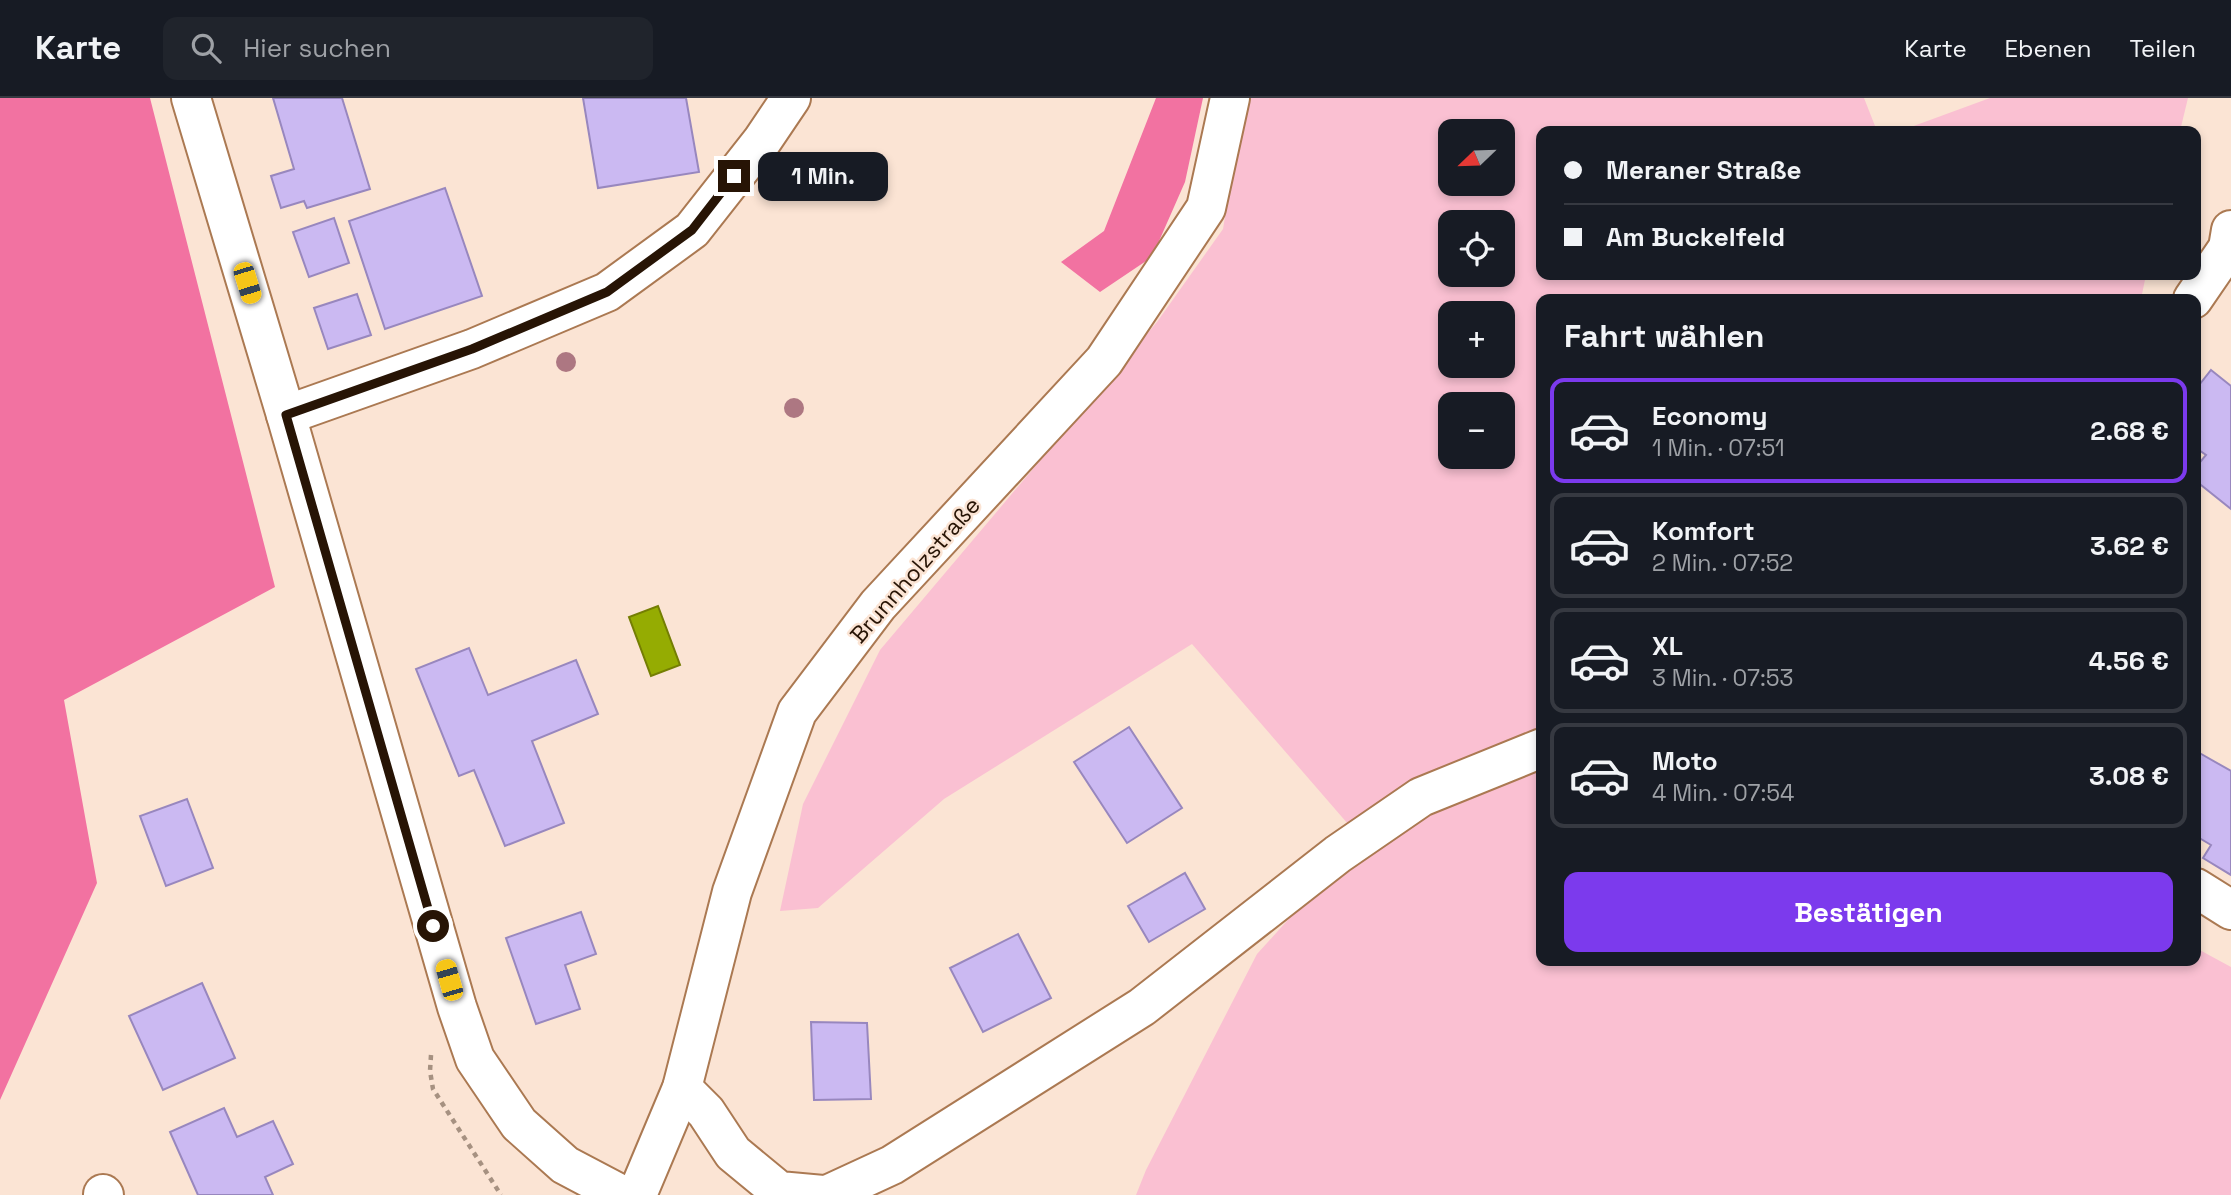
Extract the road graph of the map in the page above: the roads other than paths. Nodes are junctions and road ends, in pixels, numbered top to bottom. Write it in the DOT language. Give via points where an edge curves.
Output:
graph roads {
  1 [pos="191,98"];
  2 [pos="791,98"];
  3 [pos="1230,98"];
  4 [pos="2231,230"];
  5 [pos="2196,294"];
  6 [pos="286,415"];
  7 [pos="1536,750"];
  8 [pos="2201,891"];
  9 [pos="2231,910"];
  10 [pos="682,1088"];
  11 [pos="622,1195"];
  12 [pos="637,1195"];
  13 [pos="825,1195"];
  1 -- 6 [label="street"];
  2 -- 6 [label="street" via="692,230 607,292 472,349"];
  3 -- 10 [label="street, Brunnholzstraße" via="1206,208 1104,361 878,605 797,712 732,892"];
  4 -- 5 [label="street" via="2228,248"];
  6 -- 11 [label="street" via="475,1059 519,1124 565,1165"];
  7 -- 13 [label="street" via="1421,797 1338,854 1142,1007 892,1165"];
  8 -- 9 [label="street"];
  10 -- 12 [label="street, Brunnholzstraße"];
  10 -- 13 [label="street" via="706,1112 733,1153 779,1191"];
}
